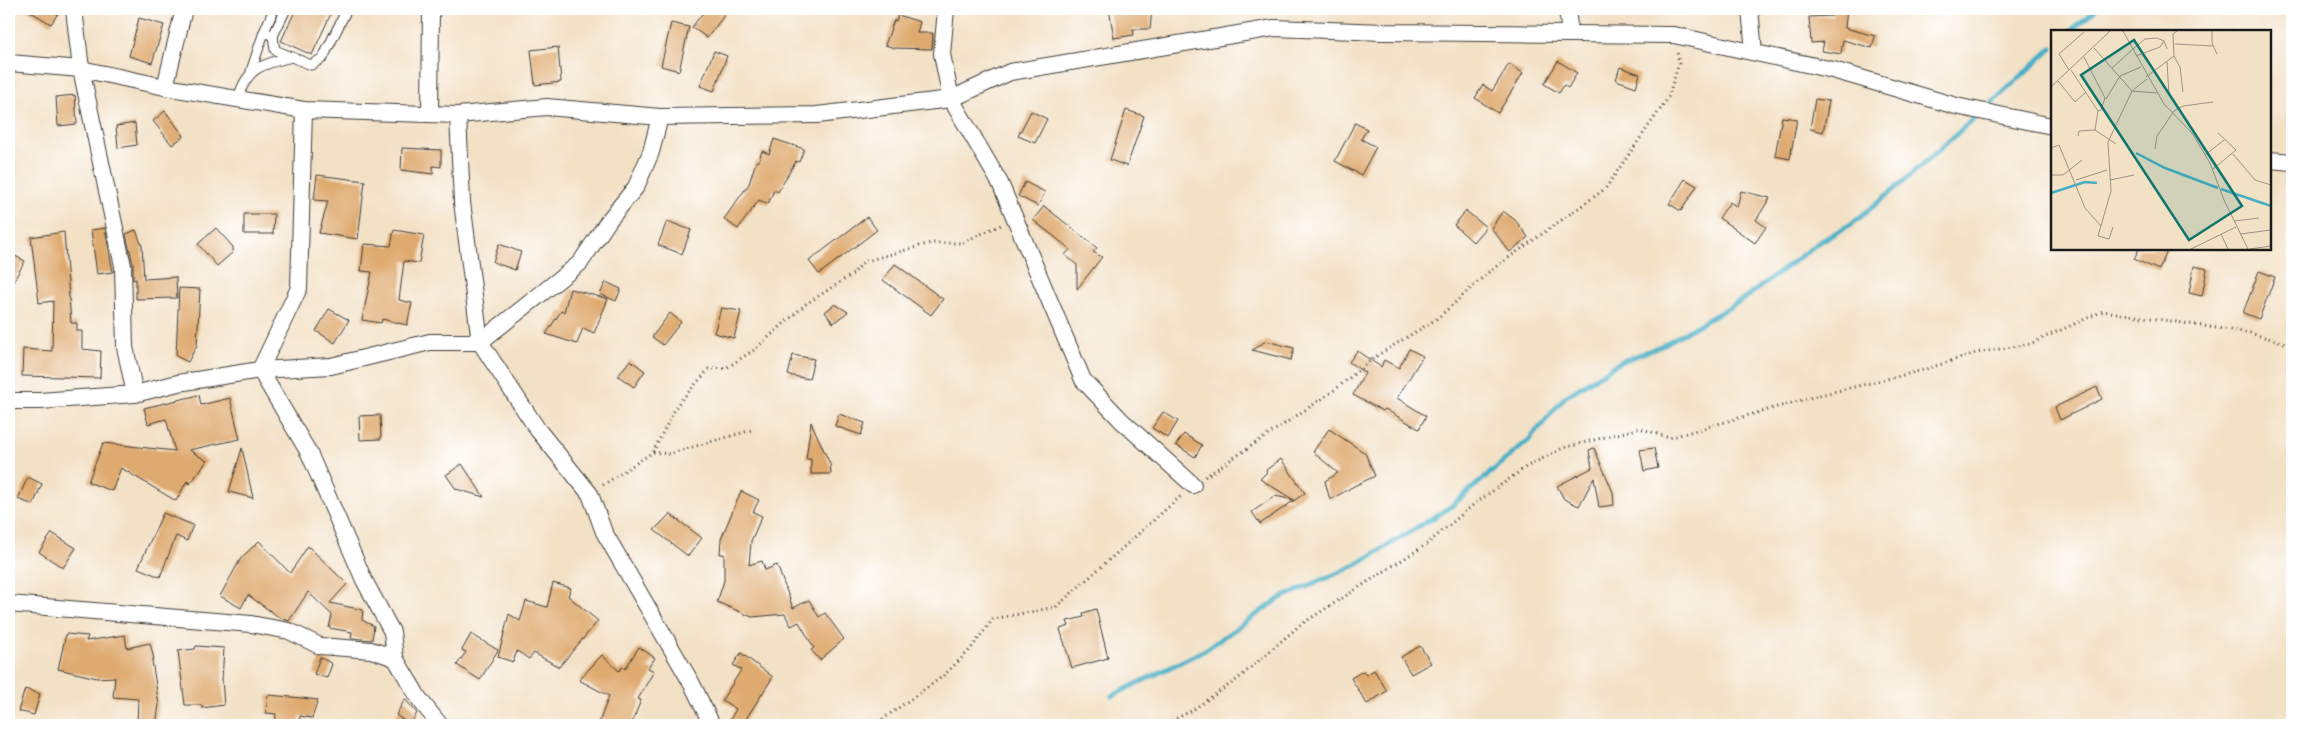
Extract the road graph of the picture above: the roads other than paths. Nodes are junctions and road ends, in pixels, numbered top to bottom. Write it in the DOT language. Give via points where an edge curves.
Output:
graph roads {
  1 [pos="74,9"];
  2 [pos="184,9"];
  3 [pos="274,9"];
  4 [pos="286,9"];
  5 [pos="347,9"];
  6 [pos="431,9"];
  7 [pos="946,9"];
  8 [pos="1567,9"];
  9 [pos="1750,9"];
  10 [pos="264,32"];
  11 [pos="1570,34"];
  12 [pos="273,36"];
  13 [pos="1754,52"];
  14 [pos="292,57"];
  15 [pos="9,63"];
  16 [pos="81,70"];
  17 [pos="251,71"];
  18 [pos="165,87"];
  19 [pos="238,99"];
  20 [pos="951,99"];
  21 [pos="304,110"];
  22 [pos="430,114"];
  23 [pos="458,115"];
  24 [pos="660,117"];
  25 [pos="2051,126"];
  26 [pos="2271,160"];
  27 [pos="2292,162"];
  28 [pos="480,342"];
  29 [pos="260,370"];
  30 [pos="135,394"];
  31 [pos="9,401"];
  32 [pos="1192,485"];
  33 [pos="9,604"];
  34 [pos="395,658"];
  35 [pos="440,725"];
  36 [pos="712,725"];
  1 -- 16 [label="street"];
  2 -- 18 [label="street"];
  3 -- 10 [label="lane"];
  4 -- 12 [label="lane"];
  5 -- 14 [label="lane" via="323,58 311,65"];
  6 -- 22 [label="street"];
  7 -- 20 [label="street" via="942,54"];
  8 -- 11 [label="street"];
  9 -- 13 [label="street"];
  10 -- 12 [label="lane"];
  10 -- 17 [label="lane"];
  11 -- 13 [label="street" via="1674,35"];
  11 -- 20 [label="street" via="1274,28 1010,72"];
  12 -- 14 [label="lane" via="275,50"];
  13 -- 25 [label="street" via="1833,70 1956,106"];
  14 -- 17 [label="lane"];
  15 -- 16 [label="street"];
  16 -- 18 [label="street"];
  16 -- 30 [label="street" via="123,266 125,347"];
  17 -- 19 [label="lane" via="242,82"];
  18 -- 19 [label="street"];
  19 -- 21 [label="street"];
  20 -- 24 [label="street" via="816,115"];
  20 -- 32 [label="street" via="1000,184 1082,380"];
  21 -- 22 [label="street"];
  21 -- 29 [label="street" via="299,288"];
  22 -- 23 [label="street"];
  23 -- 24 [label="street" via="547,107"];
  23 -- 28 [label="street" via="462,202"];
  24 -- 28 [label="street" via="651,152 636,187 608,220 580,263"];
  26 -- 27 [label="street"];
  28 -- 29 [label="street" via="430,342 331,366"];
  28 -- 36 [label="street" via="538,430 590,494 604,532 692,684"];
  29 -- 30 [label="street" via="178,383"];
  29 -- 34 [label="street" via="310,453 364,580 392,632"];
  30 -- 31 [label="street"];
  33 -- 34 [label="street" via="251,624 289,631 320,646 371,650"];
  34 -- 35 [label="street" via="420,700"];
}
